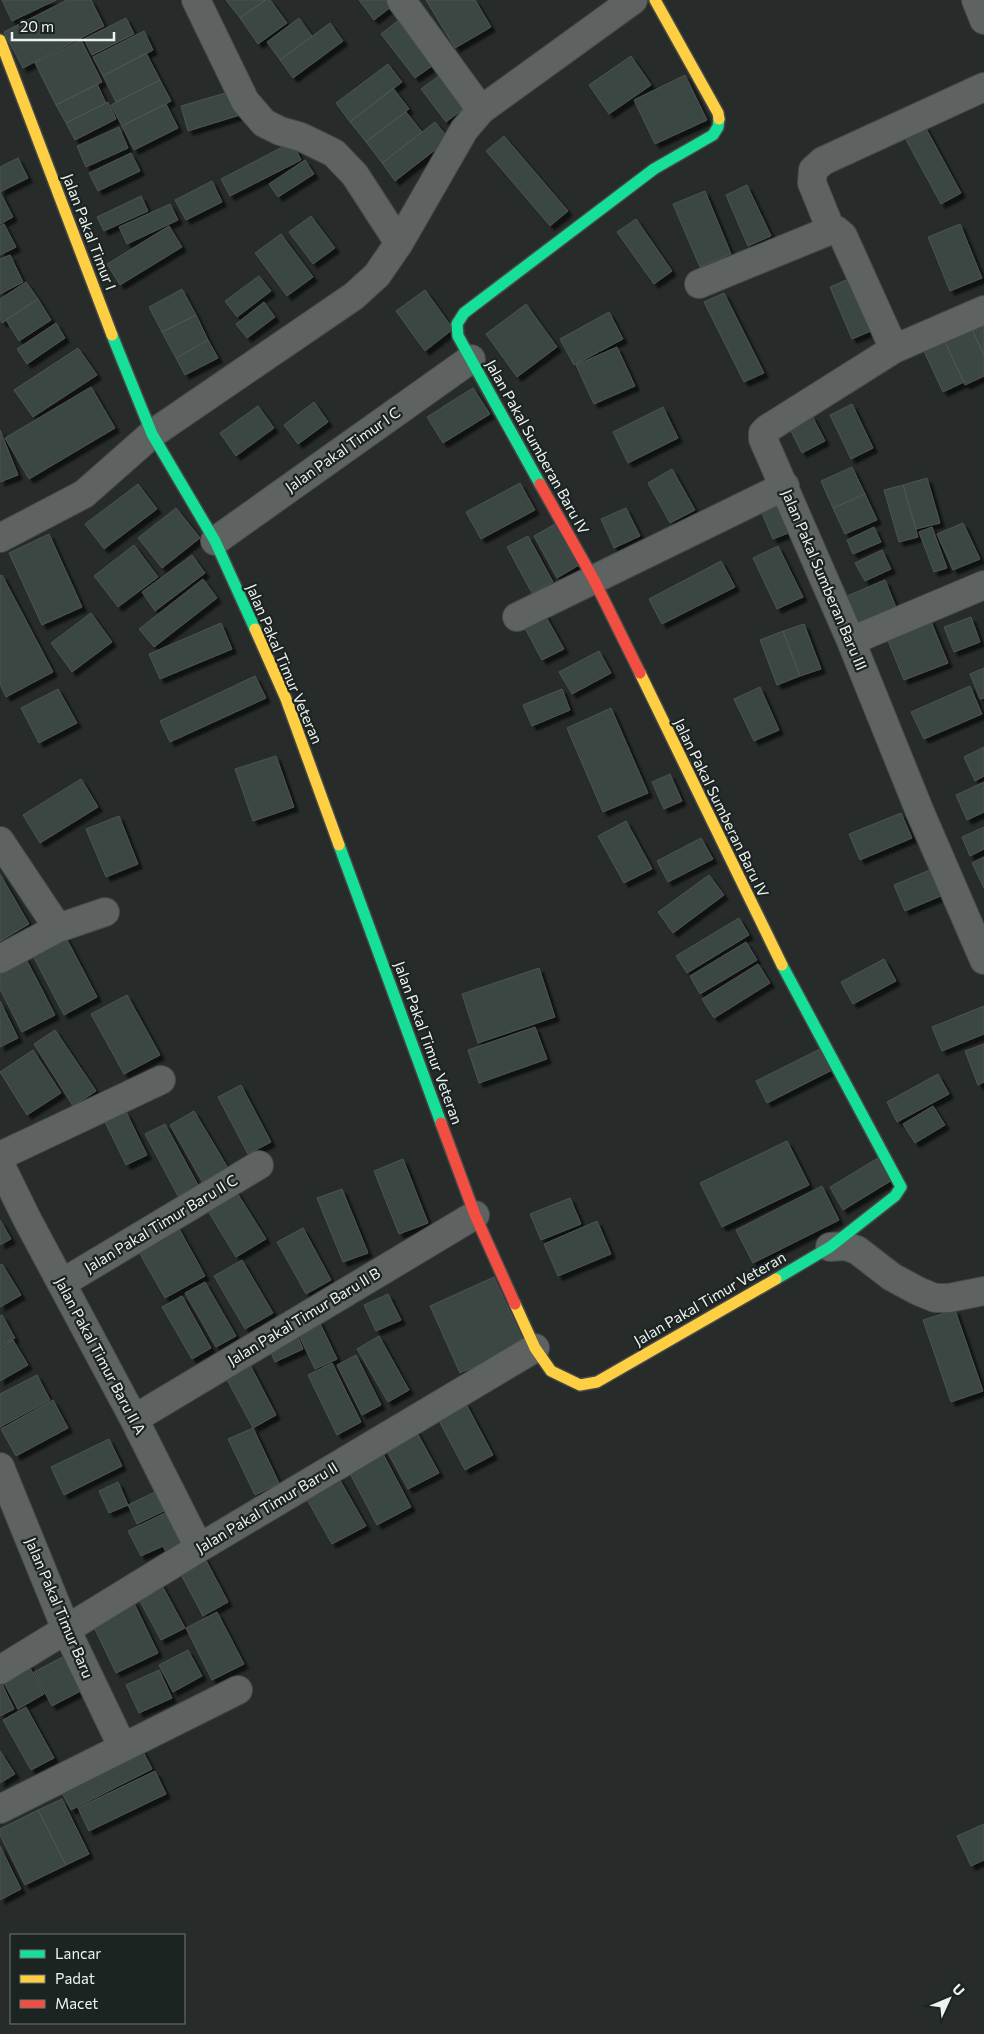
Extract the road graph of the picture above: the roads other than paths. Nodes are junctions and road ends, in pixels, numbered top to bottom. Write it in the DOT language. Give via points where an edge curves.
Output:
graph roads {
  1 [pos="196,0"];
  2 [pos="401,0"];
  3 [pos="633,0"];
  4 [pos="654,0"];
  5 [pos="976,0"];
  6 [pos="984,20"];
  7 [pos="0,40"];
  8 [pos="984,87"];
  9 [pos="481,110"];
  10 [pos="831,230"];
  11 [pos="399,243"];
  12 [pos="699,284"];
  13 [pos="984,310"];
  14 [pos="894,349"];
  15 [pos="471,359"];
  16 [pos="152,434"];
  17 [pos="785,486"];
  18 [pos="0,538"];
  19 [pos="215,541"];
  20 [pos="594,580"];
  21 [pos="984,585"];
  22 [pos="518,617"];
  23 [pos="851,641"];
  24 [pos="0,841"];
  25 [pos="105,912"];
  26 [pos="58,928"];
  27 [pos="0,959"];
  28 [pos="984,960"];
  29 [pos="161,1080"];
  30 [pos="0,1156"];
  31 [pos="0,1164"];
  32 [pos="259,1165"];
  33 [pos="475,1214"];
  34 [pos="830,1247"];
  35 [pos="62,1283"];
  36 [pos="984,1291"];
  37 [pos="534,1348"];
  38 [pos="134,1419"];
  39 [pos="0,1467"];
  40 [pos="199,1548"];
  41 [pos="66,1629"];
  42 [pos="0,1670"];
  43 [pos="238,1690"];
  44 [pos="122,1746"];
  45 [pos="0,1809"];
  1 -- 11 [label="street" via="254,114 280,131 334,153 355,175"];
  2 -- 9 [label="street"];
  3 -- 9 [label="street"];
  4 -- 15 [label="street, Jalan Pakal Sumberan Baru IV" via="718,113 719,129 654,169 464,313 457,324 458,336"];
  5 -- 6 [label="street"];
  7 -- 16 [label="street, Jalan Pakal Timur I"];
  8 -- 10 [label="street" via="823,161 813,170 812,183"];
  9 -- 11 [label="street" via="464,130"];
  10 -- 12 [label="street"];
  10 -- 14 [label="street" via="843,236"];
  11 -- 16 [label="street" via="376,275 354,296"];
  13 -- 14 [label="street, Jalan Pakal Sumberan Baru III"];
  14 -- 17 [label="street, Jalan Pakal Sumberan Baru III" via="763,433"];
  15 -- 19 [label="street, Jalan Pakal Timur I C"];
  15 -- 20 [label="street, Jalan Pakal Sumberan Baru IV"];
  16 -- 18 [label="street" via="84,494"];
  16 -- 19 [label="street, Jalan Pakal Timur Veteran"];
  17 -- 20 [label="street"];
  17 -- 23 [label="street, Jalan Pakal Sumberan Baru III"];
  19 -- 33 [label="street, Jalan Pakal Timur Veteran" via="286,699"];
  20 -- 22 [label="street"];
  20 -- 34 [label="street, Jalan Pakal Sumberan Baru IV" via="781,963 901,1183 895,1196"];
  21 -- 23 [label="street"];
  23 -- 28 [label="street, Jalan Pakal Sumberan Baru III"];
  24 -- 26 [label="street"];
  25 -- 26 [label="street"];
  26 -- 27 [label="street"];
  29 -- 30 [label="street"];
  31 -- 35 [label="street, Jalan Pakal Timur Baru II A"];
  32 -- 35 [label="street, Jalan Pakal Timur Baru II C"];
  33 -- 37 [label="street, Jalan Pakal Timur Veteran"];
  33 -- 38 [label="street, Jalan Pakal Timur Baru II B"];
  34 -- 36 [label="street" via="845,1246 857,1250 892,1277 935,1298"];
  34 -- 37 [label="street, Jalan Pakal Timur Veteran" via="596,1382 580,1385 551,1371"];
  35 -- 38 [label="street, Jalan Pakal Timur Baru II A"];
  37 -- 40 [label="street, Jalan Pakal Timur Baru II"];
  38 -- 40 [label="street, Jalan Pakal Timur Baru II A"];
  39 -- 41 [label="street, Jalan Pakal Timur Baru"];
  40 -- 41 [label="street, Jalan Pakal Timur Baru II"];
  41 -- 42 [label="street, Jalan Pakal Timur Baru II"];
  41 -- 44 [label="street, Jalan Pakal Timur Baru"];
  43 -- 44 [label="street"];
  44 -- 45 [label="street"];
}
